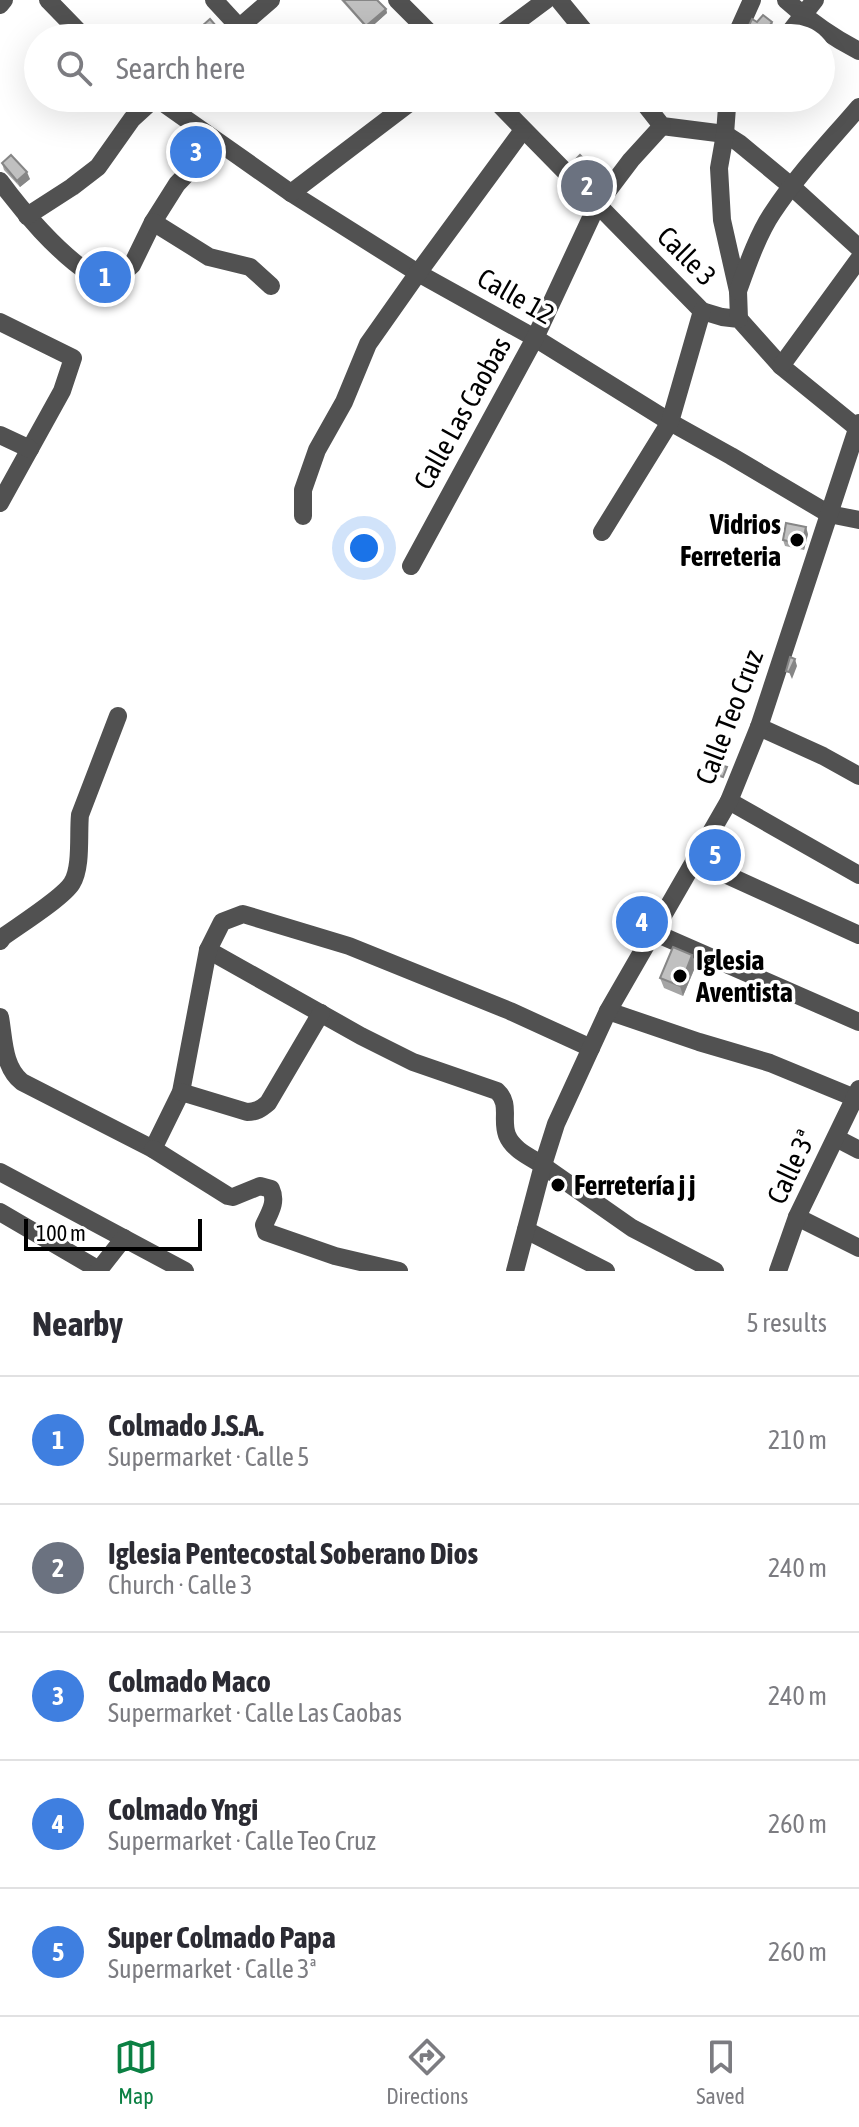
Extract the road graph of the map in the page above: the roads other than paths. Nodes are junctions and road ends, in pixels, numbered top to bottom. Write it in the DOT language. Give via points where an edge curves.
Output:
graph roads {
  1 [pos="4,0"];
  2 [pos="48,0"];
  3 [pos="214,0"];
  4 [pos="271,0"];
  5 [pos="397,0"];
  6 [pos="546,0"];
  7 [pos="559,0"];
  8 [pos="752,0"];
  9 [pos="786,0"];
  10 [pos="815,0"];
  11 [pos="0,5"];
  12 [pos="803,16"];
  13 [pos="71,24"];
  14 [pos="228,24"];
  15 [pos="242,24"];
  16 [pos="421,24"];
  17 [pos="514,24"];
  18 [pos="579,24"];
  19 [pos="741,24"];
  20 [pos="796,24"];
  21 [pos="814,24"];
  22 [pos="835,39"];
  23 [pos="859,51"];
  24 [pos="859,107"];
  25 [pos="140,112"];
  26 [pos="175,112"];
  27 [pos="398,112"];
  28 [pos="506,112"];
  29 [pos="651,112"];
  30 [pos="728,112"];
  31 [pos="662,126"];
  32 [pos="523,130"];
  33 [pos="725,134"];
  34 [pos="217,142"];
  35 [pos="0,181"];
  36 [pos="791,186"];
  37 [pos="291,193"];
  38 [pos="597,205"];
  39 [pos="27,216"];
  40 [pos="153,222"];
  41 [pos="859,248"];
  42 [pos="859,259"];
  43 [pos="418,273"];
  44 [pos="271,286"];
  45 [pos="738,291"];
  46 [pos="702,311"];
  47 [pos="739,319"];
  48 [pos="0,322"];
  49 [pos="535,338"];
  50 [pos="781,366"];
  51 [pos="670,422"];
  52 [pos="858,425"];
  53 [pos="0,435"];
  54 [pos="30,449"];
  55 [pos="0,503"];
  56 [pos="829,514"];
  57 [pos="303,516"];
  58 [pos="859,520"];
  59 [pos="602,532"];
  60 [pos="411,566"];
  61 [pos="118,716"];
  62 [pos="759,727"];
  63 [pos="859,776"];
  64 [pos="729,801"];
  65 [pos="694,860"];
  66 [pos="859,875"];
  67 [pos="653,932"];
  68 [pos="859,935"];
  69 [pos="0,941"];
  70 [pos="208,950"];
  71 [pos="608,1011"];
  72 [pos="321,1013"];
  73 [pos="0,1017"];
  74 [pos="859,1022"];
  75 [pos="591,1048"];
  76 [pos="181,1092"];
  77 [pos="857,1094"];
  78 [pos="836,1138"];
  79 [pos="153,1149"];
  80 [pos="859,1150"];
  81 [pos="542,1165"];
  82 [pos="0,1172"];
  83 [pos="0,1212"];
  84 [pos="797,1217"];
  85 [pos="526,1230"];
  86 [pos="124,1238"];
  87 [pos="859,1248"];
  88 [pos="99,1270"];
  89 [pos="185,1271"];
  90 [pos="399,1271"];
  91 [pos="515,1271"];
  92 [pos="606,1271"];
  93 [pos="715,1271"];
  94 [pos="778,1271"];
  1 -- 11 [label="street"];
  2 -- 13 [label="street"];
  3 -- 14 [label="street"];
  4 -- 15 [label="street"];
  5 -- 16 [label="street"];
  6 -- 17 [label="street"];
  7 -- 18 [label="street"];
  8 -- 19 [label="street"];
  9 -- 12 [label="street"];
  10 -- 12 [label="street"];
  12 -- 20 [label="street"];
  12 -- 21 [label="street"];
  22 -- 23 [label="street"];
  24 -- 36 [label="street"];
  25 -- 39 [label="street" via="98,167"];
  26 -- 34 [label="street, Calle 12"];
  27 -- 37 [label="street"];
  28 -- 32 [label="street, Calle 3"];
  29 -- 31 [label="street"];
  30 -- 33 [label="street"];
  31 -- 33 [label="street"];
  31 -- 38 [label="street, Calle Las Caobas"];
  32 -- 38 [label="street, Calle 3"];
  32 -- 43 [label="street"];
  33 -- 36 [label="street"];
  33 -- 45 [label="street" via="719,168 722,220"];
  34 -- 37 [label="street, Calle 12"];
  34 -- 40 [label="street" via="177,184"];
  35 -- 39 [label="street"];
  36 -- 41 [label="street"];
  36 -- 45 [label="street" via="771,214"];
  37 -- 43 [label="street, Calle 12"];
  38 -- 46 [label="street, Calle 3"];
  38 -- 49 [label="street, Calle Las Caobas"];
  39 -- 40 [label="street" via="91,275 113,282 132,265"];
  40 -- 44 [label="street" via="209,257 250,267"];
  42 -- 50 [label="street"];
  43 -- 49 [label="street, Calle 12"];
  43 -- 57 [label="street" via="368,344 317,450 303,490"];
  45 -- 47 [label="street"];
  46 -- 47 [label="street, Calle 3"];
  46 -- 51 [label="street"];
  47 -- 50 [label="street"];
  48 -- 54 [label="street" via="73,358 62,391"];
  49 -- 51 [label="street, Calle 12"];
  49 -- 60 [label="street, Calle Las Caobas"];
  50 -- 52 [label="street"];
  51 -- 56 [label="street, Calle 12"];
  51 -- 59 [label="street"];
  52 -- 56 [label="street, Calle Teo Cruz"];
  53 -- 54 [label="street"];
  54 -- 55 [label="street"];
  56 -- 58 [label="street, Calle 12"];
  56 -- 62 [label="street, Calle Teo Cruz"];
  61 -- 69 [label="street" via="80,815 73,883"];
  62 -- 63 [label="street"];
  62 -- 64 [label="street, Calle Teo Cruz"];
  64 -- 65 [label="street, Calle Teo Cruz"];
  64 -- 66 [label="street"];
  65 -- 67 [label="street, Calle Teo Cruz"];
  65 -- 68 [label="street"];
  67 -- 71 [label="street, Calle Teo Cruz"];
  67 -- 74 [label="street"];
  70 -- 72 [label="street"];
  70 -- 75 [label="street" via="222,922 243,914 268,920 349,946"];
  70 -- 76 [label="street"];
  71 -- 75 [label="street, Calle Teo Cruz"];
  71 -- 77 [label="street"];
  72 -- 76 [label="street" via="268,1103 256,1112"];
  72 -- 81 [label="street" via="413,1062 497,1091 505,1102 508,1136"];
  73 -- 79 [label="street" via="14,1076"];
  75 -- 81 [label="street, Calle Teo Cruz"];
  76 -- 79 [label="street"];
  77 -- 78 [label="street, Calle 3ª"];
  78 -- 80 [label="street"];
  78 -- 84 [label="street, Calle 3ª"];
  79 -- 90 [label="street" via="228,1196 260,1186 271,1189 274,1202 266,1232"];
  81 -- 85 [label="street, Calle Teo Cruz"];
  81 -- 93 [label="street" via="632,1228"];
  82 -- 86 [label="street"];
  83 -- 88 [label="street"];
  84 -- 87 [label="street"];
  84 -- 94 [label="street, Calle 3ª"];
  85 -- 91 [label="street, Calle Teo Cruz"];
  85 -- 92 [label="street"];
  86 -- 88 [label="street"];
  86 -- 89 [label="street"];
}
